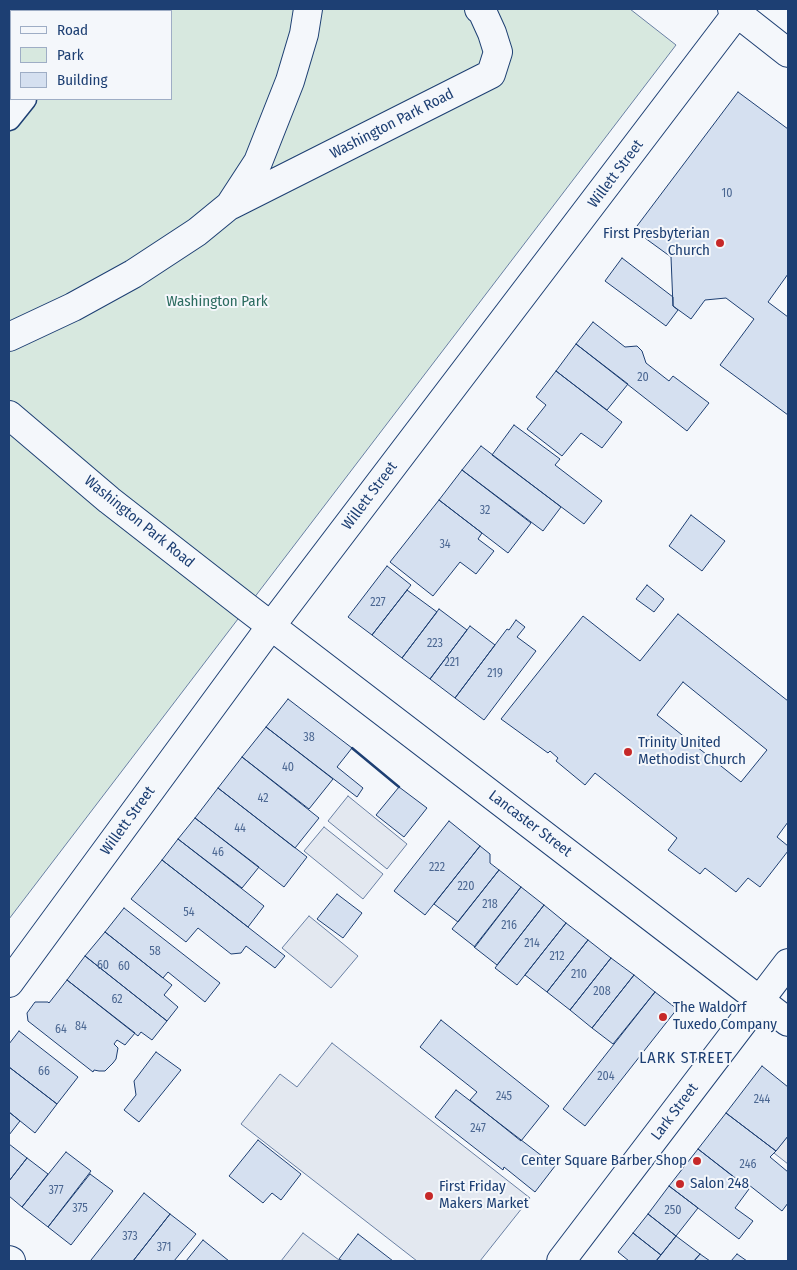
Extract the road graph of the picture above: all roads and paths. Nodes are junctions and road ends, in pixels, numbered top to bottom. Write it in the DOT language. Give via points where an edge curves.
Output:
graph roads {
  1 [pos="308,9"];
  2 [pos="479,9"];
  3 [pos="735,11"];
  4 [pos="788,53"];
  5 [pos="23,100"];
  6 [pos="9,119"];
  7 [pos="230,205"];
  8 [pos="9,337"];
  9 [pos="9,415"];
  10 [pos="272,626"];
  11 [pos="788,963"];
  12 [pos="9,983"];
  13 [pos="760,1000"];
  14 [pos="788,1022"];
  15 [pos="561,1261"];
  1 -- 7 [label="street" via="290,81 269,135 258,162"];
  2 -- 7 [label="street, Washington Park Road" via="498,52 491,74"];
  3 -- 4 [label="street"];
  3 -- 10 [label="street, Willett Street"];
  5 -- 6 [label="street"];
  7 -- 8 [label="street" via="197,232 133,274"];
  9 -- 10 [label="street, Washington Park Road" via="109,500"];
  10 -- 12 [label="street, Willett Street"];
  10 -- 13 [label="street, Lancaster Street"];
  11 -- 13 [label="street, Lark Street"];
  13 -- 14 [label="street, Lancaster Street"];
  13 -- 15 [label="street, Lark Street"];
}
